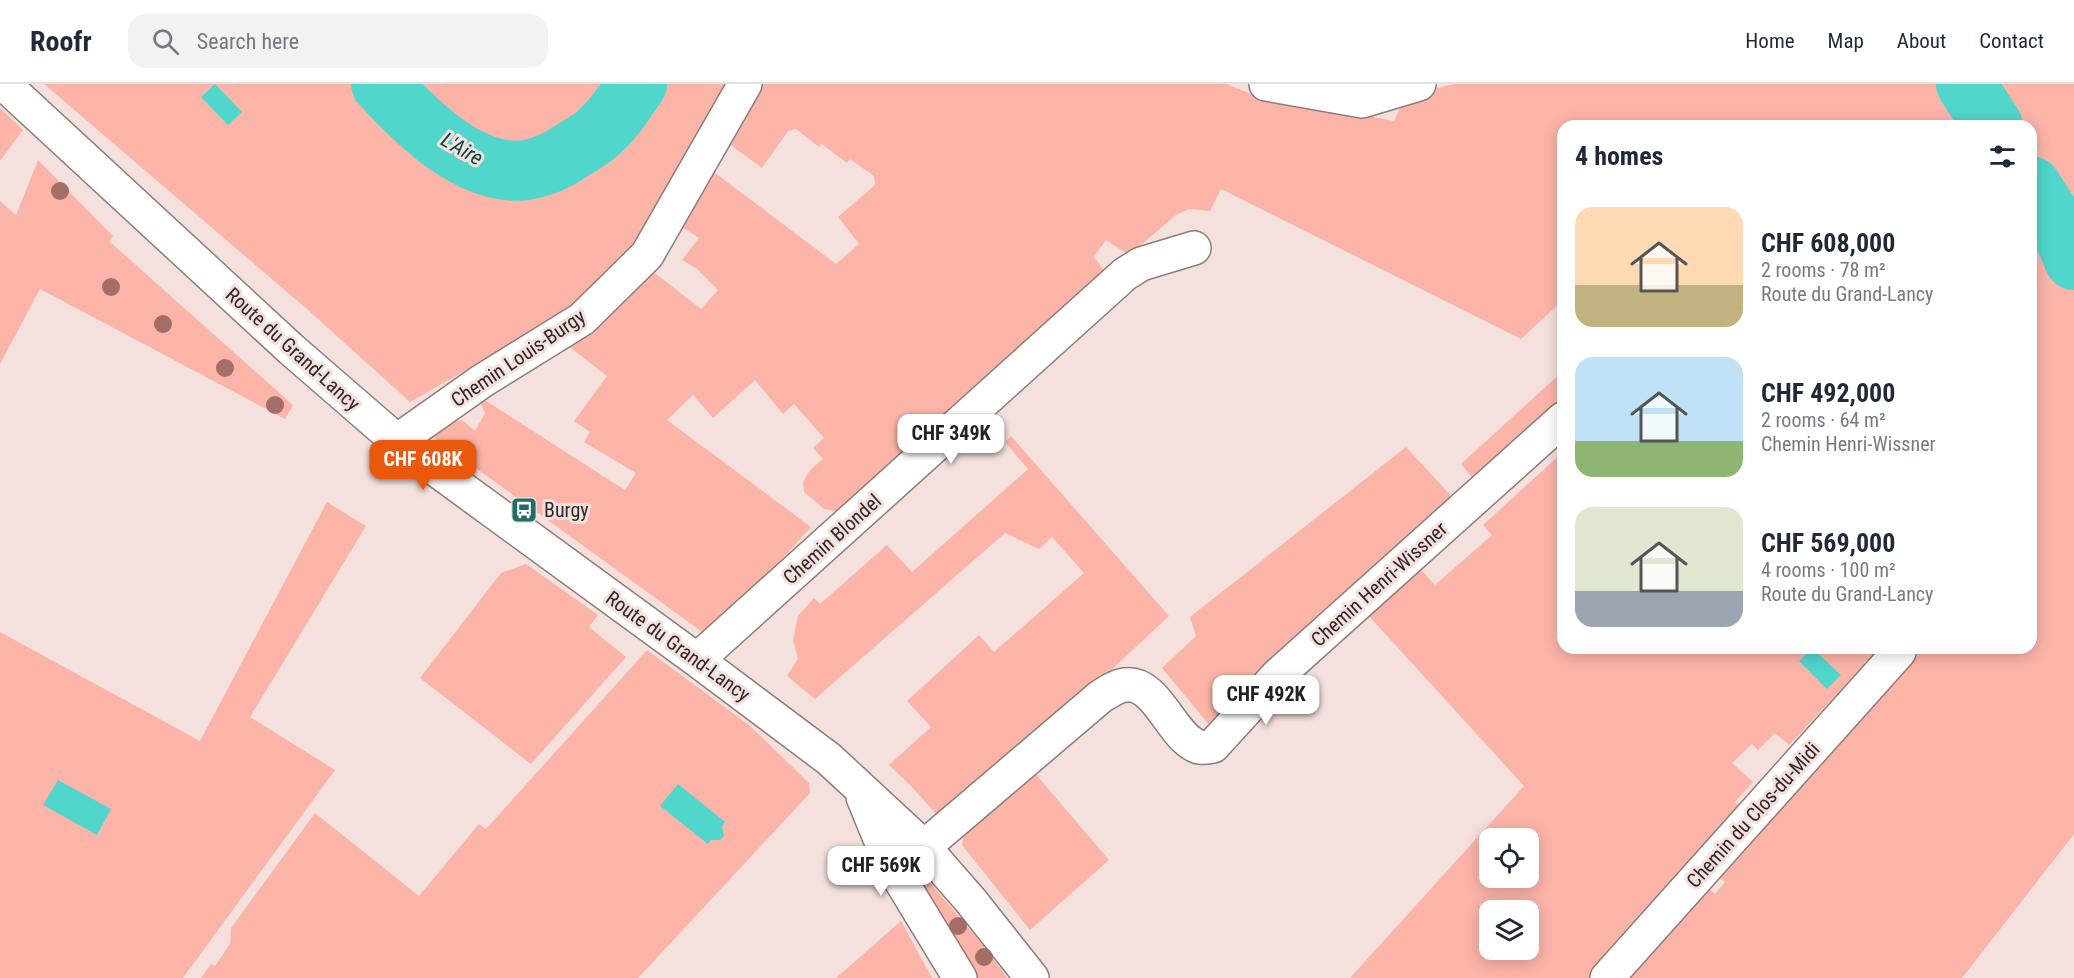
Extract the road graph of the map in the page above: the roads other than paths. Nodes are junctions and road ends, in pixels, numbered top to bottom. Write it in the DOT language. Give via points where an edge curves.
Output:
graph roads {
  1 [pos="4,84"];
  2 [pos="745,84"];
  3 [pos="1266,84"];
  4 [pos="1419,84"];
  5 [pos="1194,248"];
  6 [pos="1557,424"];
  7 [pos="397,441"];
  8 [pos="1897,654"];
  9 [pos="697,660"];
  10 [pos="859,786"];
  11 [pos="924,847"];
  12 [pos="960,978"];
  13 [pos="1032,978"];
  14 [pos="1607,978"];
  1 -- 7 [label="street, Route du Grand-Lancy" via="292,350"];
  2 -- 7 [label="street, Chemin Louis-Burgy" via="647,255 627,276 582,319 482,381"];
  3 -- 4 [label="street" via="1362,101"];
  5 -- 9 [label="street, Chemin Blondel" via="1141,264 1125,274"];
  6 -- 11 [label="street, Chemin Henri-Wissner" via="1278,675 1213,746 1201,748 1189,742 1142,688 1128,684 1117,687 1100,697"];
  7 -- 9 [label="street, Route du Grand-Lancy"];
  8 -- 14 [label="street, Chemin du Clos-du-Midi"];
  9 -- 10 [label="street, Route du Grand-Lancy"];
  10 -- 11 [label="street, Route du Grand-Lancy"];
  10 -- 12 [label="street, Route du Grand-Lancy" via="890,863"];
  11 -- 13 [label="street, Route du Grand-Lancy"];
}
